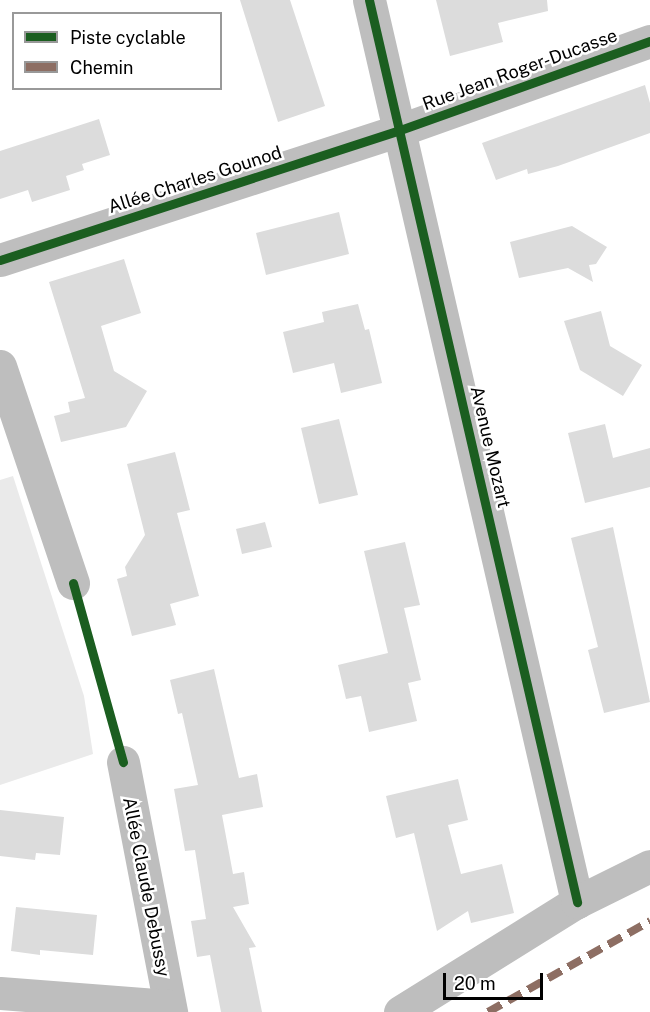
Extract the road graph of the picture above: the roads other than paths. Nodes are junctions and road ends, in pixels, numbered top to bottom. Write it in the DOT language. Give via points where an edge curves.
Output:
graph roads {
  1 [pos="369,0"];
  2 [pos="650,41"];
  3 [pos="400,130"];
  4 [pos="0,260"];
  5 [pos="0,366"];
  6 [pos="73,583"];
  7 [pos="123,762"];
  8 [pos="650,866"];
  9 [pos="577,902"];
  10 [pos="0,993"];
  11 [pos="170,1009"];
  12 [pos="400,1012"];
  1 -- 3 [label="street, Avenue Mozart"];
  2 -- 3 [label="street, Rue Jean Roger-Ducasse"];
  3 -- 4 [label="street, Allée Charles Gounod"];
  3 -- 9 [label="street, Avenue Mozart"];
  5 -- 6 [label="street"];
  7 -- 11 [label="street, Allée Claude Debussy"];
  8 -- 9 [label="street"];
  9 -- 12 [label="street"];
  10 -- 11 [label="street"];
}
